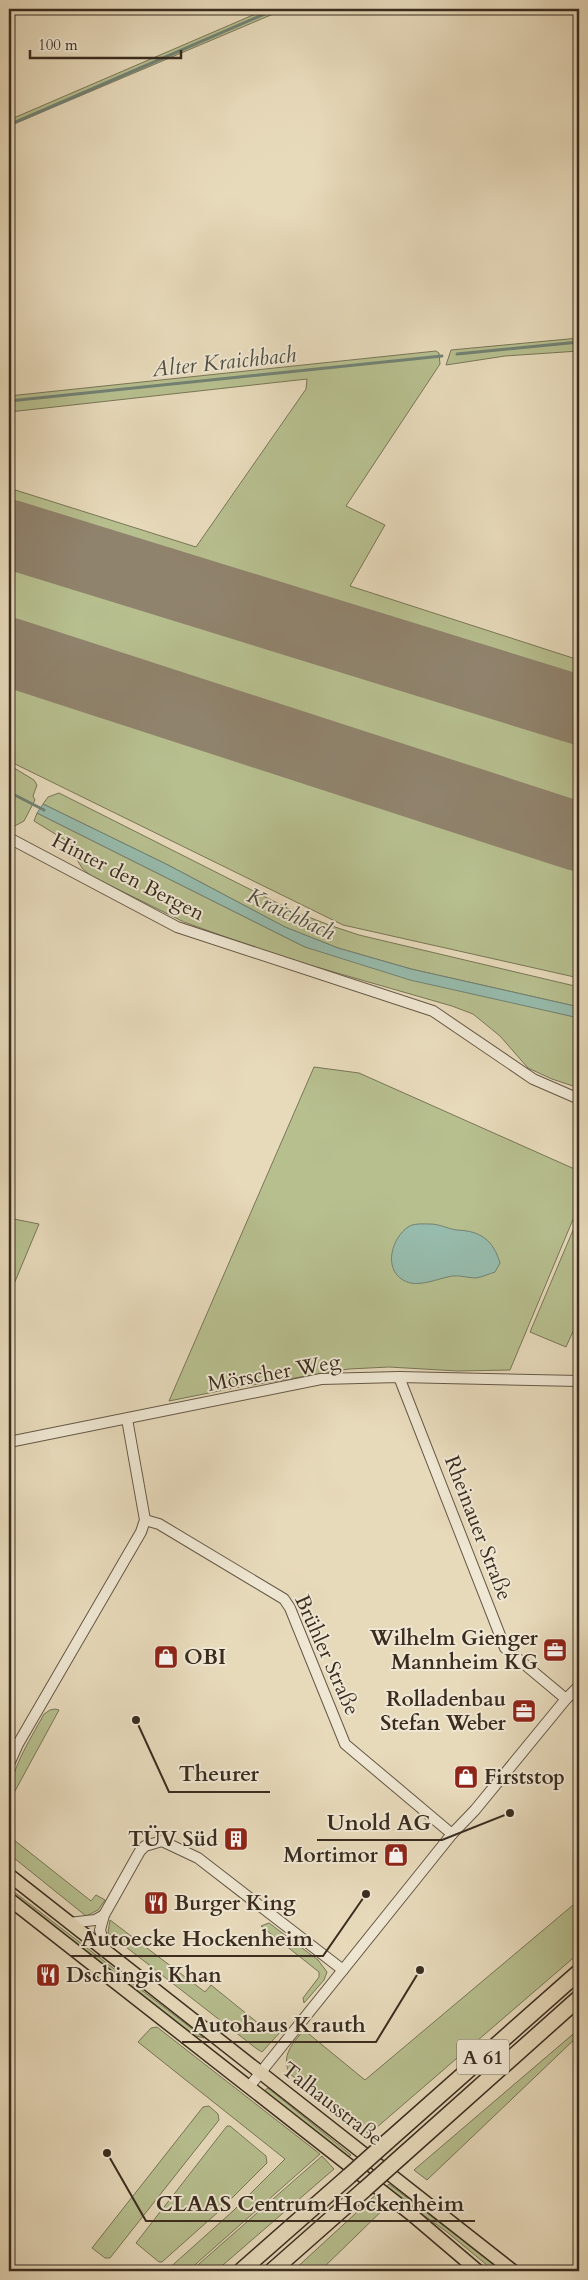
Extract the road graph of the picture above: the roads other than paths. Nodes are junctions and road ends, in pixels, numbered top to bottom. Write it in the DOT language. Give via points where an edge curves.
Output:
graph roads {
  1 [pos="13,840"];
  2 [pos="579,1099"];
  3 [pos="399,1377"];
  4 [pos="579,1381"];
  5 [pos="127,1419"];
  6 [pos="9,1442"];
  7 [pos="145,1520"];
  8 [pos="579,1686"];
  9 [pos="566,1699"];
  10 [pos="9,1737"];
  11 [pos="18,1744"];
  12 [pos="9,1764"];
  13 [pos="452,1834"];
  14 [pos="9,1875"];
  15 [pos="9,1899"];
  16 [pos="104,1915"];
  17 [pos="70,1923"];
  18 [pos="106,1951"];
  19 [pos="343,1970"];
  20 [pos="579,1972"];
  21 [pos="579,1998"];
  22 [pos="261,2073"];
  23 [pos="249,2087"];
  24 [pos="241,2271"];
  25 [pos="272,2271"];
  26 [pos="478,2271"];
  27 [pos="513,2271"];
  1 -- 2 [label="street, Hinter den Bergen" via="177,927 433,1011 532,1079"];
  3 -- 4 [label="street, Mörscher Weg"];
  3 -- 5 [label="street, Mörscher Weg" via="321,1379"];
  3 -- 9 [label="street, Rheinauer Straße" via="505,1648"];
  5 -- 6 [label="street, Mörscher Weg"];
  5 -- 7 [label="street"];
  7 -- 11 [label="street"];
  7 -- 13 [label="street, Brühler Straße" via="159,1524 284,1599 345,1744"];
  8 -- 9 [label="street"];
  9 -- 13 [label="street" via="476,1810"];
  10 -- 11 [label="street"];
  11 -- 12 [label="street"];
  13 -- 19 [label="street"];
  14 -- 17 [label="main road, Talhausstraße"];
  15 -- 23 [label="main road, Talhausstraße"];
  16 -- 17 [label="street" via="94,1920"];
  16 -- 18 [label="street" via="100,1930"];
  16 -- 19 [label="street" via="140,1851 162,1841 198,1858"];
  17 -- 18 [label="main road, Talhausstraße"];
  18 -- 22 [label="main road, Talhausstraße"];
  19 -- 22 [label="street"];
  20 -- 24 [label="highway, A 61, bridge"];
  21 -- 25 [label="highway, A 61, bridge"];
  22 -- 23 [label="street"];
  22 -- 27 [label="main road, Talhausstraße"];
  23 -- 26 [label="main road, Talhausstraße"];
}
